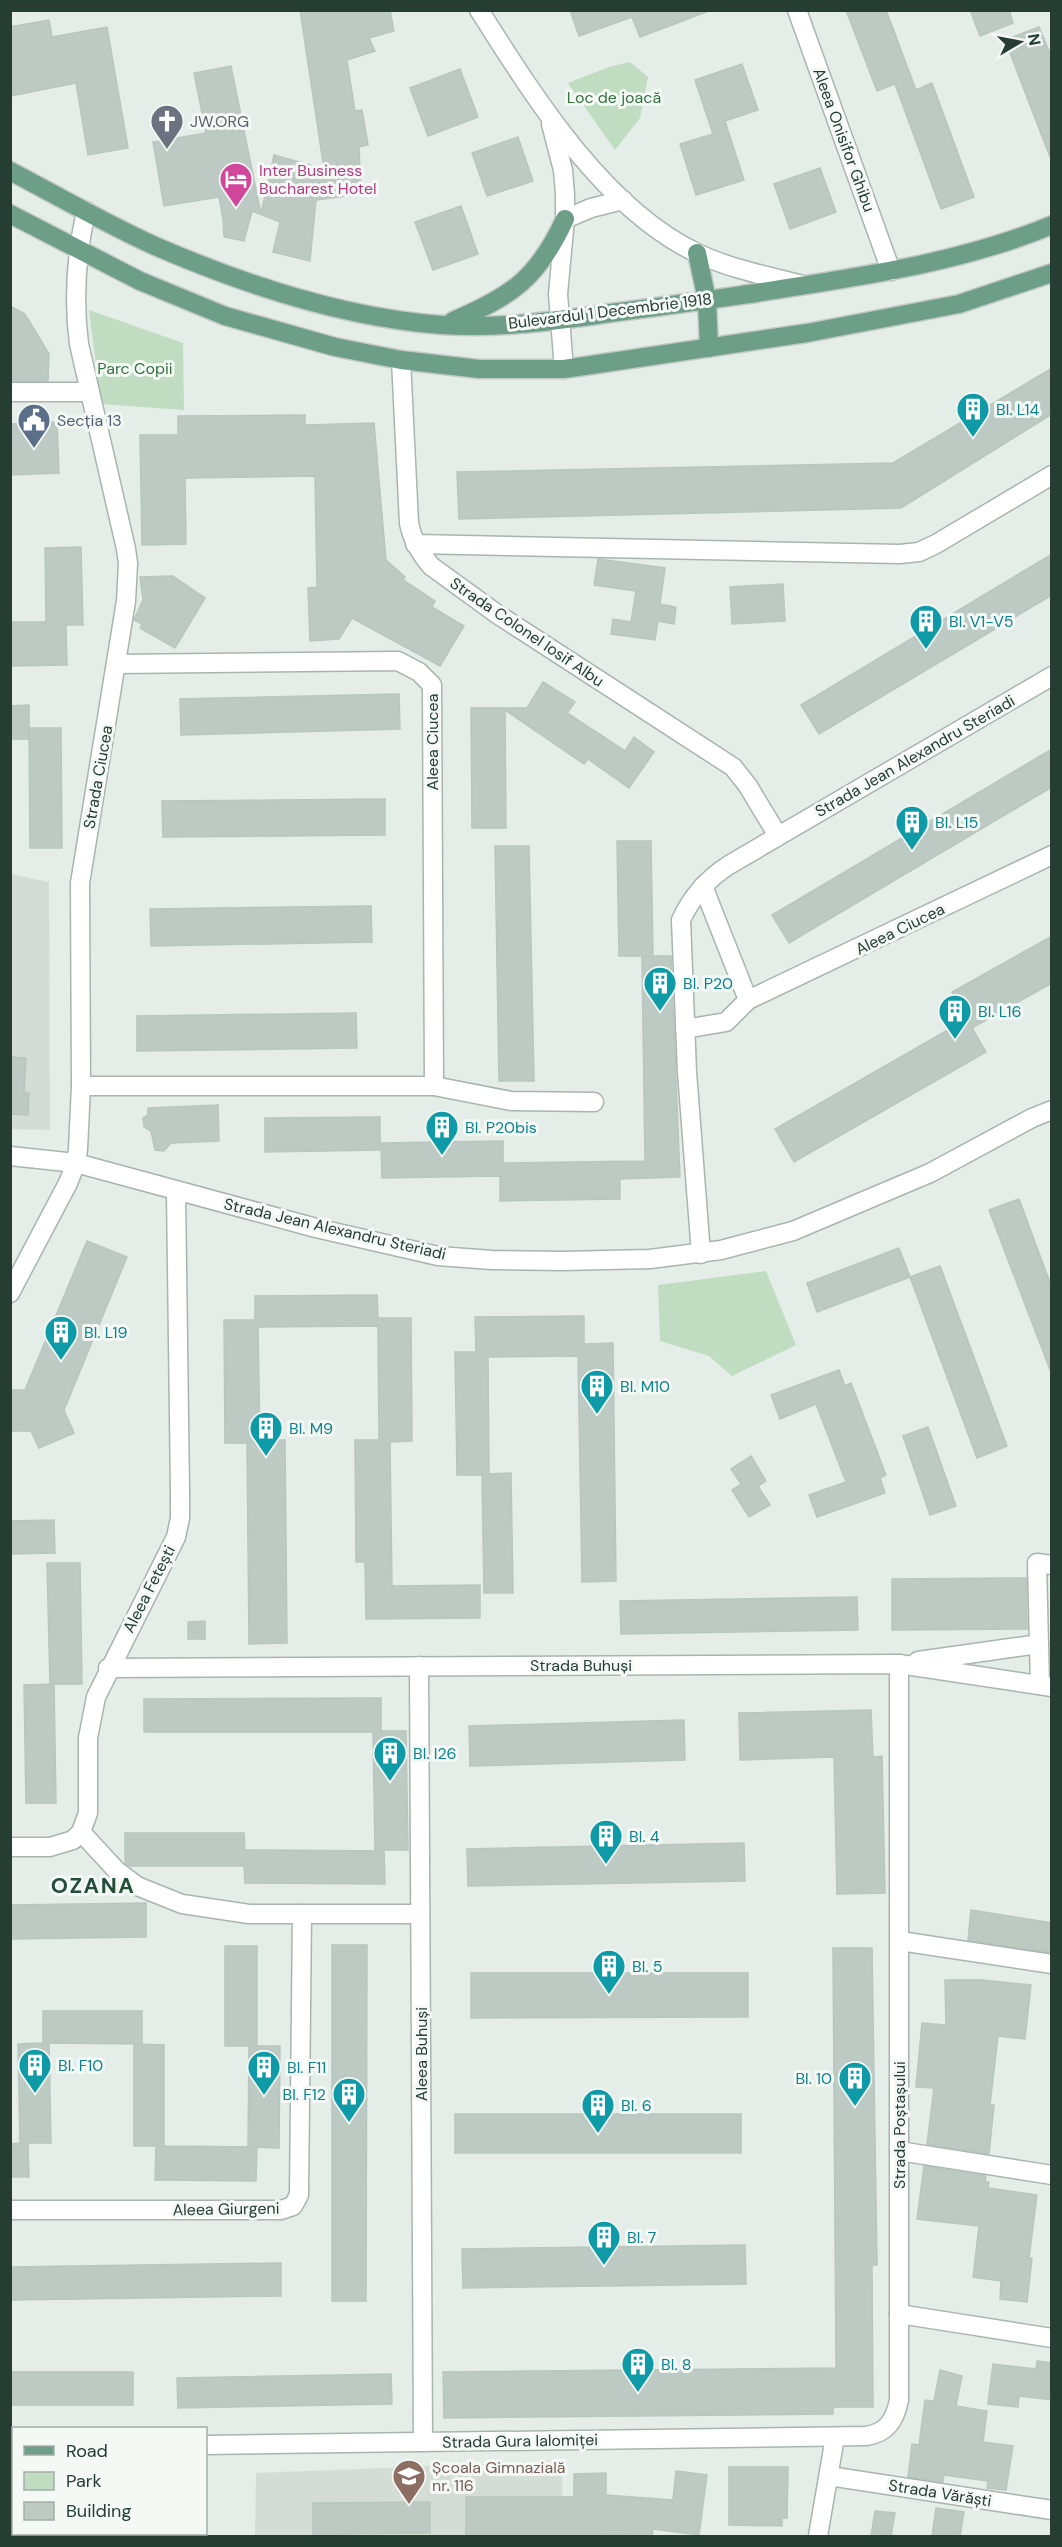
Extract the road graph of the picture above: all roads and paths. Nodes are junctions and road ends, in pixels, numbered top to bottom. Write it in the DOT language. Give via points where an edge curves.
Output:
graph roads {
  1 [pos="479,10"];
  2 [pos="797,10"];
  3 [pos="549,116"];
  4 [pos="10,171"];
  5 [pos="623,200"];
  6 [pos="86,211"];
  7 [pos="10,214"];
  8 [pos="565,219"];
  9 [pos="1052,225"];
  10 [pos="78,251"];
  11 [pos="697,253"];
  12 [pos="891,270"];
  13 [pos="1052,273"];
  14 [pos="803,285"];
  15 [pos="707,300"];
  16 [pos="559,320"];
  17 [pos="445,325"];
  18 [pos="709,348"];
  19 [pos="401,360"];
  20 [pos="564,369"];
  21 [pos="10,392"];
  22 [pos="90,392"];
  23 [pos="1052,475"];
  24 [pos="415,544"];
  25 [pos="117,664"];
  26 [pos="1052,676"];
  27 [pos="778,836"];
  28 [pos="1052,855"];
  29 [pos="703,886"];
  30 [pos="748,1000"];
  31 [pos="685,1029"];
  32 [pos="81,1086"];
  33 [pos="434,1086"];
  34 [pos="1052,1097"];
  35 [pos="594,1102"];
  36 [pos="1052,1110"];
  37 [pos="1032,1118"];
  38 [pos="10,1156"];
  39 [pos="76,1163"];
  40 [pos="177,1191"];
  41 [pos="701,1254"];
  42 [pos="10,1293"];
  43 [pos="1044,1564"];
  44 [pos="1039,1644"];
  45 [pos="899,1664"];
  46 [pos="419,1666"];
  47 [pos="108,1668"];
  48 [pos="1046,1686"];
  49 [pos="81,1832"];
  50 [pos="10,1847"];
  51 [pos="302,1914"];
  52 [pos="420,1914"];
  53 [pos="900,1941"];
  54 [pos="1052,1964"];
  55 [pos="899,2151"];
  56 [pos="1052,2175"];
  57 [pos="10,2210"];
  58 [pos="899,2314"];
  59 [pos="1052,2338"];
  60 [pos="836,2437"];
  61 [pos="423,2442"];
  62 [pos="207,2445"];
  63 [pos="830,2476"];
  64 [pos="1052,2510"];
  65 [pos="818,2536"];
  1 -- 3 [label="street"];
  2 -- 12 [label="street, Aleea Onisifor Ghibu"];
  3 -- 5 [label="street"];
  3 -- 8 [label="street" via="563,170"];
  4 -- 6 [label="main road, Bulevardul 1 Decembrie 1918"];
  5 -- 8 [label="street"];
  5 -- 11 [label="street" via="662,232"];
  6 -- 10 [label="street, Strada Ciucea"];
  6 -- 17 [label="main road, Bulevardul 1 Decembrie 1918" via="154,246 240,280 343,309"];
  7 -- 10 [label="main road"];
  8 -- 16 [label="street"];
  8 -- 17 [label="main road" via="554,244 530,277 495,301"];
  9 -- 12 [label="main road, Bulevardul 1 Decembrie 1918" via="975,251"];
  10 -- 19 [label="main road" via="225,316 335,348"];
  10 -- 22 [label="street, Strada Ciucea" via="76,318"];
  11 -- 14 [label="street"];
  11 -- 15 [label="main road"];
  12 -- 14 [label="main road, Bulevardul 1 Decembrie 1918"];
  13 -- 18 [label="main road" via="987,297 929,311"];
  14 -- 15 [label="main road, Bulevardul 1 Decembrie 1918"];
  15 -- 16 [label="main road, Bulevardul 1 Decembrie 1918"];
  15 -- 18 [label="main road"];
  16 -- 17 [label="main road, Bulevardul 1 Decembrie 1918"];
  16 -- 20 [label="street"];
  18 -- 20 [label="main road"];
  19 -- 20 [label="main road" via="489,369"];
  19 -- 24 [label="street, Strada Colonel Iosif Albu" via="409,524"];
  21 -- 22 [label="street"];
  22 -- 25 [label="street, Strada Ciucea" via="128,563"];
  23 -- 24 [label="street" via="919,552"];
  24 -- 27 [label="street, Strada Colonel Iosif Albu" via="431,566 497,614 733,767"];
  25 -- 32 [label="street, Strada Ciucea" via="80,883"];
  25 -- 33 [label="street, Aleea Ciucea" via="398,661 419,672 432,685"];
  26 -- 27 [label="street, Strada Jean Alexandru Steriadi"];
  27 -- 29 [label="street" via="714,875"];
  28 -- 30 [label="street, Aleea Ciucea"];
  29 -- 30 [label="street"];
  29 -- 31 [label="street" via="681,920"];
  30 -- 31 [label="street, Aleea Ciucea" via="726,1022"];
  31 -- 41 [label="street"];
  32 -- 33 [label="street"];
  32 -- 39 [label="street, Strada Ciucea"];
  33 -- 35 [label="street" via="511,1101"];
  34 -- 37 [label="street, Strada Jean Alexandru Steriadi"];
  36 -- 37 [label="street, Strada Jean Alexandru Steriadi"];
  37 -- 41 [label="street, Strada Jean Alexandru Steriadi" via="930,1173 832,1216 771,1238"];
  38 -- 39 [label="street, Strada Jean Alexandru Steriadi"];
  39 -- 40 [label="street, Strada Jean Alexandru Steriadi"];
  39 -- 42 [label="street, Strada Ciucea"];
  40 -- 41 [label="street, Strada Jean Alexandru Steriadi" via="438,1256 563,1261"];
  40 -- 47 [label="street, Aleea Fetești" via="180,1518 167,1557"];
  43 -- 44 [label="street"];
  44 -- 45 [label="street"];
  44 -- 48 [label="street"];
  45 -- 46 [label="street, Strada Buhuși"];
  45 -- 48 [label="street, Strada Buhuși"];
  45 -- 53 [label="street, Strada Poștașului"];
  46 -- 47 [label="street, Strada Buhuși"];
  46 -- 52 [label="street, Aleea Buhuși"];
  47 -- 49 [label="street, Aleea Fetești" via="90,1722 88,1813"];
  49 -- 50 [label="street" via="73,1840 56,1846"];
  49 -- 51 [label="street" via="117,1871 160,1897 210,1910"];
  51 -- 52 [label="street"];
  51 -- 57 [label="street, Aleea Giurgeni" via="299,2195 293,2206 281,2210"];
  52 -- 61 [label="street, Aleea Buhuși"];
  53 -- 54 [label="street"];
  53 -- 55 [label="street, Strada Poștașului"];
  55 -- 56 [label="street"];
  55 -- 58 [label="street, Strada Poștașului"];
  58 -- 59 [label="street"];
  58 -- 60 [label="street, Strada Poștașului" via="896,2414 885,2430 875,2435"];
  60 -- 61 [label="street, Strada Gura Ialomiței"];
  60 -- 63 [label="street"];
  61 -- 62 [label="street, Strada Gura Ialomiței"];
  63 -- 64 [label="street, Strada Vărăști"];
  63 -- 65 [label="street"];
}
